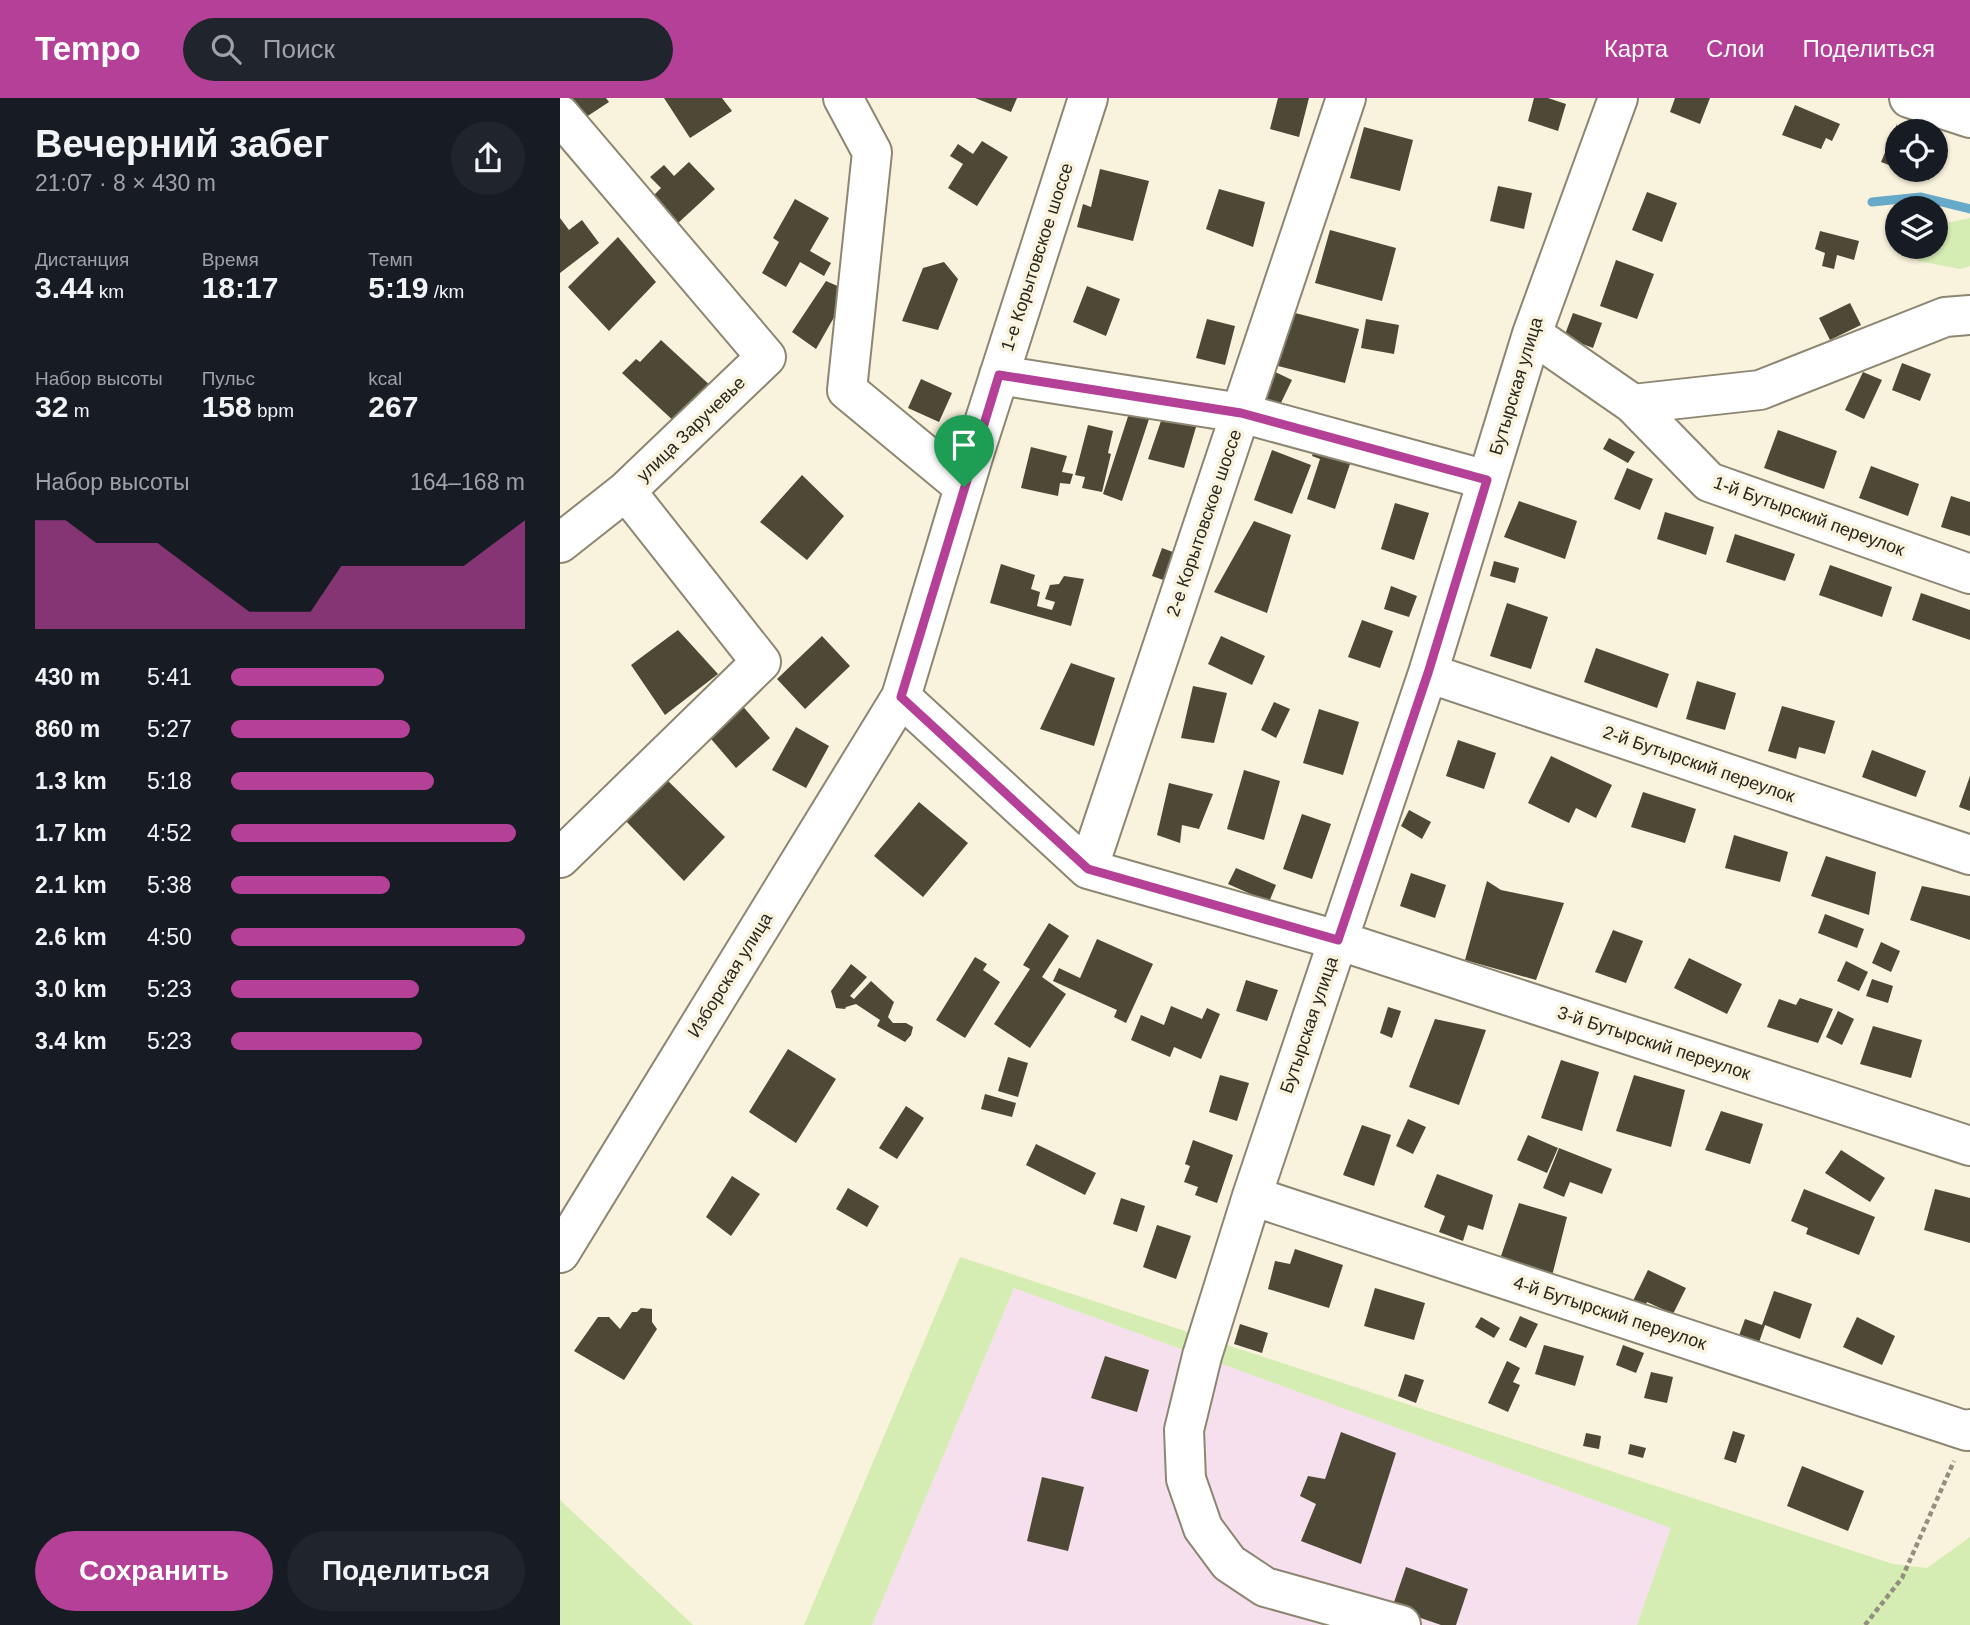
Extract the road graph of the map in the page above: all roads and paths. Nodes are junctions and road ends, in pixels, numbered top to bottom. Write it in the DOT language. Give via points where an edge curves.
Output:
graph roads {
  1 [pos="843,98"];
  2 [pos="1088,98"];
  3 [pos="1346,98"];
  4 [pos="1618,98"];
  5 [pos="1909,98"];
  6 [pos="560,115"];
  7 [pos="1970,118"];
  8 [pos="1970,315"];
  9 [pos="1531,334"];
  10 [pos="999,375"];
  11 [pos="1633,404"];
  12 [pos="1241,413"];
  13 [pos="1487,480"];
  14 [pos="964,487"];
  15 [pos="626,491"];
  16 [pos="560,542"];
  17 [pos="1970,574"];
  18 [pos="1428,673"];
  19 [pos="901,697"];
  20 [pos="1970,855"];
  21 [pos="560,858"];
  22 [pos="1088,869"];
  23 [pos="1338,940"];
  24 [pos="1970,1146"];
  25 [pos="1252,1196"];
  26 [pos="560,1253"];
  27 [pos="1969,1430"];
  28 [pos="1401,1625"];
  29 [pos="1865,1625"];
  1 -- 14 [label="street" via="872,152 847,390"];
  2 -- 10 [label="street, 1-е Корытовское шоссе"];
  3 -- 12 [label="street, 2-е Корытовское шоссе"];
  4 -- 9 [label="street, Бутырская улица"];
  5 -- 7 [label="street"];
  6 -- 15 [label="street, улица Заручевье" via="766,357"];
  8 -- 11 [label="street" via="1945,317 1760,390"];
  9 -- 11 [label="street, 1-й Бутырский переулок"];
  9 -- 13 [label="street, Бутырская улица"];
  10 -- 12 [label="street"];
  10 -- 14 [label="street, 1-е Корытовское шоссе"];
  11 -- 17 [label="street, 1-й Бутырский переулок" via="1709,482"];
  12 -- 13 [label="street"];
  12 -- 22 [label="street, 2-е Корытовское шоссе"];
  13 -- 18 [label="street, Бутырская улица"];
  14 -- 19 [label="street, 1-е Корытовское шоссе"];
  15 -- 16 [label="street"];
  15 -- 21 [label="street, улица Заручевье" via="761,662"];
  18 -- 20 [label="street, 2-й Бутырский переулок"];
  18 -- 23 [label="street, Бутырская улица"];
  19 -- 22 [label="street"];
  19 -- 26 [label="street, Изборская улица"];
  22 -- 23 [label="street, 3-й Бутырский переулок"];
  23 -- 24 [label="street, 3-й Бутырский переулок"];
  23 -- 25 [label="street, Бутырская улица"];
  25 -- 27 [label="street, 4-й Бутырский переулок"];
  25 -- 28 [label="street, Бутырская улица" via="1184,1430 1185,1479 1203,1528 1229,1563 1265,1587"];
  27 -- 29 [label="path" via="1902,1578"];
}
